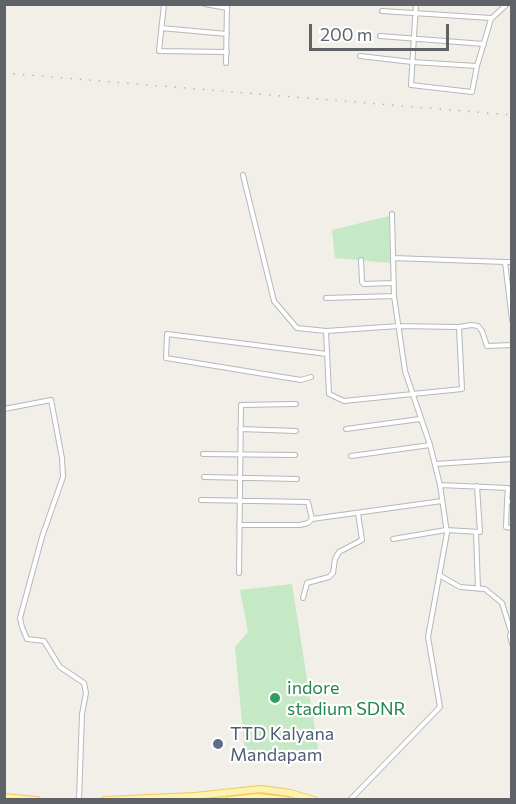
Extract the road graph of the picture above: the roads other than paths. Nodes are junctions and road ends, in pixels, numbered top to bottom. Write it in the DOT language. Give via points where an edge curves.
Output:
graph roads {
  1 [pos="164,4"];
  2 [pos="205,4"];
  3 [pos="416,4"];
  4 [pos="507,4"];
  5 [pos="227,6"];
  6 [pos="382,11"];
  7 [pos="416,14"];
  8 [pos="492,18"];
  9 [pos="161,28"];
  10 [pos="227,34"];
  11 [pos="380,36"];
  12 [pos="414,38"];
  13 [pos="484,44"];
  14 [pos="227,52"];
  15 [pos="360,56"];
  16 [pos="412,62"];
  17 [pos="226,63"];
  18 [pos="477,66"];
  19 [pos="243,175"];
  20 [pos="392,214"];
  21 [pos="393,258"];
  22 [pos="360,260"];
  23 [pos="505,262"];
  24 [pos="512,262"];
  25 [pos="394,283"];
  26 [pos="394,296"];
  27 [pos="326,298"];
  28 [pos="512,320"];
  29 [pos="399,326"];
  30 [pos="459,327"];
  31 [pos="326,331"];
  32 [pos="512,345"];
  33 [pos="327,354"];
  34 [pos="311,377"];
  35 [pos="412,394"];
  36 [pos="296,404"];
  37 [pos="4,409"];
  38 [pos="420,419"];
  39 [pos="240,429"];
  40 [pos="346,429"];
  41 [pos="296,431"];
  42 [pos="430,445"];
  43 [pos="203,454"];
  44 [pos="240,454"];
  45 [pos="295,455"];
  46 [pos="351,456"];
  47 [pos="512,459"];
  48 [pos="435,464"];
  49 [pos="204,477"];
  50 [pos="240,477"];
  51 [pos="297,479"];
  52 [pos="440,485"];
  53 [pos="477,486"];
  54 [pos="201,500"];
  55 [pos="240,501"];
  56 [pos="442,501"];
  57 [pos="509,502"];
  58 [pos="358,513"];
  59 [pos="312,519"];
  60 [pos="239,525"];
  61 [pos="512,528"];
  62 [pos="446,530"];
  63 [pos="476,532"];
  64 [pos="393,539"];
  65 [pos="239,573"];
  66 [pos="440,575"];
  67 [pos="478,589"];
  68 [pos="303,598"];
  69 [pos="511,635"];
  70 [pos="512,645"];
  71 [pos="4,797"];
  72 [pos="37,800"];
  73 [pos="79,800"];
  74 [pos="105,800"];
  75 [pos="229,800"];
  76 [pos="286,800"];
  77 [pos="314,800"];
  78 [pos="350,800"];
  1 -- 9 [label="street"];
  2 -- 5 [label="street"];
  3 -- 7 [label="street"];
  4 -- 8 [label="street"];
  5 -- 10 [label="street"];
  6 -- 7 [label="street"];
  7 -- 8 [label="street"];
  7 -- 12 [label="street"];
  8 -- 13 [label="street"];
  9 -- 10 [label="street"];
  9 -- 14 [label="street" via="159,51"];
  10 -- 14 [label="street"];
  11 -- 12 [label="street"];
  12 -- 13 [label="street"];
  12 -- 16 [label="street"];
  13 -- 18 [label="street"];
  14 -- 17 [label="street"];
  15 -- 16 [label="street"];
  16 -- 18 [label="street"];
  16 -- 18 [label="street" via="411,85 472,92"];
  19 -- 31 [label="street" via="274,301 297,328"];
  20 -- 21 [label="street"];
  21 -- 23 [label="street"];
  21 -- 25 [label="street"];
  22 -- 25 [label="street" via="364,284"];
  23 -- 24 [label="street"];
  23 -- 28 [label="street"];
  25 -- 26 [label="street"];
  26 -- 27 [label="street"];
  26 -- 29 [label="street"];
  29 -- 30 [label="street"];
  29 -- 31 [label="street"];
  29 -- 35 [label="street"];
  30 -- 32 [label="street" via="478,326 487,346"];
  30 -- 35 [label="street" via="462,388"];
  31 -- 33 [label="street"];
  33 -- 34 [label="street" via="167,334 166,358 301,380"];
  33 -- 35 [label="street" via="329,393 344,401"];
  35 -- 38 [label="street"];
  36 -- 39 [label="street" via="241,405"];
  37 -- 73 [label="street" via="51,400 52,405 63,477 20,618 27,639 44,641 60,667 84,684 87,693 82,714"];
  38 -- 40 [label="street"];
  38 -- 42 [label="street"];
  39 -- 41 [label="street"];
  39 -- 44 [label="street"];
  42 -- 46 [label="street"];
  42 -- 48 [label="street"];
  43 -- 44 [label="street"];
  44 -- 45 [label="street"];
  44 -- 50 [label="street"];
  47 -- 48 [label="street"];
  48 -- 52 [label="street"];
  49 -- 50 [label="street"];
  50 -- 51 [label="street"];
  50 -- 55 [label="street"];
  52 -- 53 [label="street"];
  52 -- 56 [label="street"];
  53 -- 57 [label="street" via="508,488"];
  53 -- 63 [label="street" via="480,532"];
  54 -- 55 [label="street"];
  55 -- 59 [label="street" via="308,502"];
  55 -- 60 [label="street"];
  56 -- 58 [label="street"];
  56 -- 62 [label="street"];
  57 -- 61 [label="street" via="506,527"];
  58 -- 59 [label="street"];
  58 -- 68 [label="street" via="362,540 339,552 329,577 307,583"];
  59 -- 60 [label="street" via="300,525"];
  60 -- 65 [label="street"];
  62 -- 63 [label="street"];
  62 -- 64 [label="street"];
  62 -- 66 [label="street"];
  63 -- 67 [label="street"];
  66 -- 67 [label="street" via="460,587"];
  66 -- 78 [label="street" via="428,637 440,707"];
  67 -- 69 [label="street" via="485,589 502,603"];
  69 -- 70 [label="street"];
  71 -- 72 [label="main road"];
  74 -- 77 [label="main road" via="261,789"];
  75 -- 76 [label="main road"];
}
